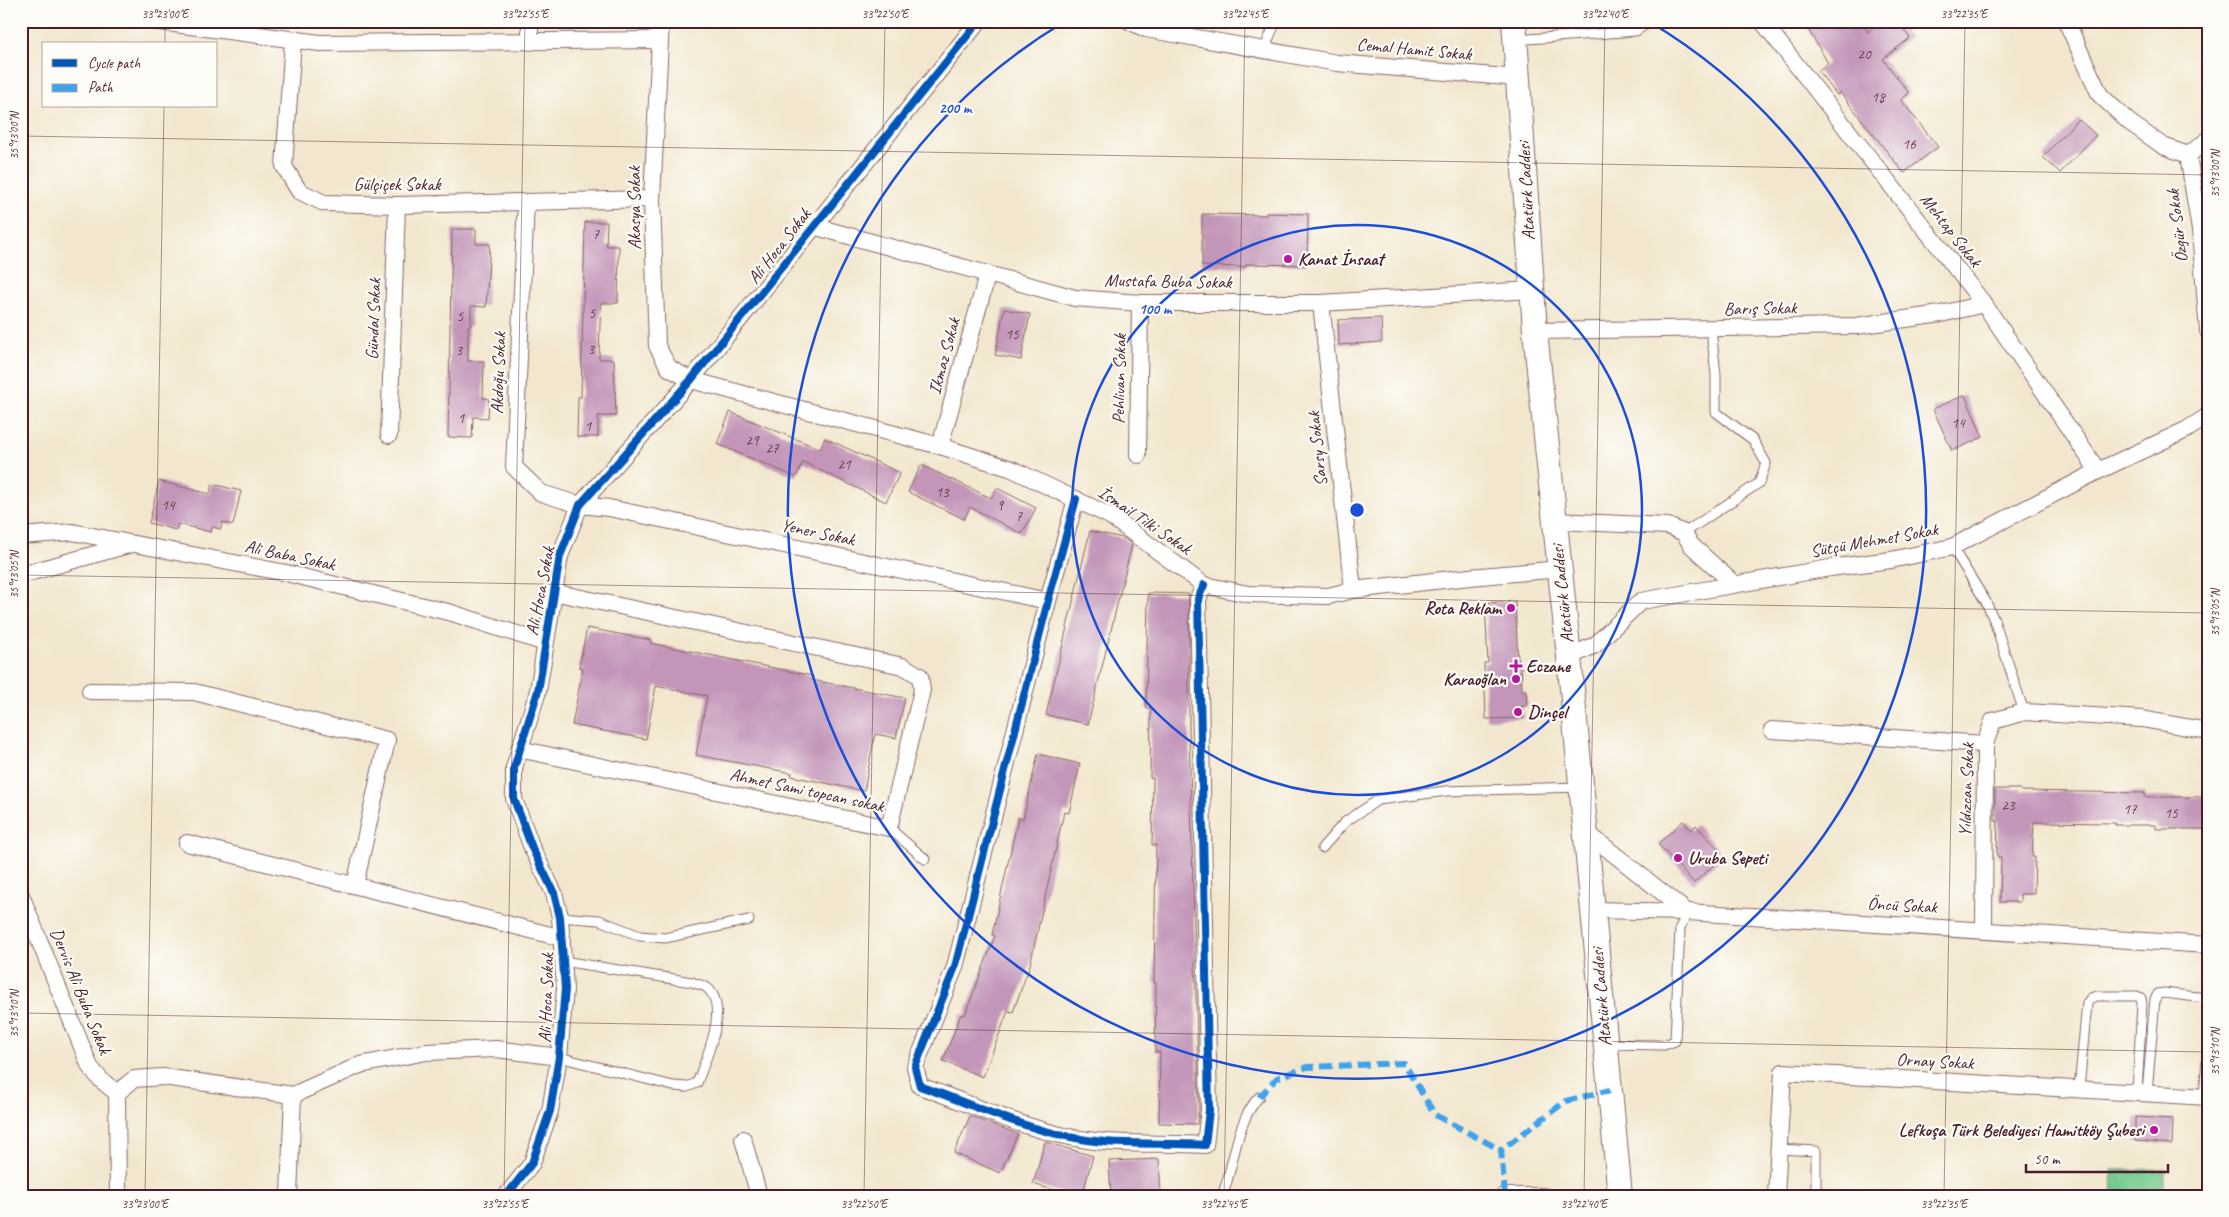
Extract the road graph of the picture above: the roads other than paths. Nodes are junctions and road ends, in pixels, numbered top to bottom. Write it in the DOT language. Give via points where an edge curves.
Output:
graph roads {
  1 [pos="152,21"];
  2 [pos="530,21"];
  3 [pos="661,21"];
  4 [pos="979,21"];
  5 [pos="1129,21"];
  6 [pos="1276,21"];
  7 [pos="1650,21"];
  8 [pos="1762,21"];
  9 [pos="2066,21"];
  10 [pos="1515,30"];
  11 [pos="660,40"];
  12 [pos="293,41"];
  13 [pos="530,42"];
  14 [pos="1264,50"];
  15 [pos="1519,78"];
  16 [pos="2208,140"];
  17 [pos="2188,155"];
  18 [pos="652,199"];
  19 [pos="526,202"];
  20 [pos="397,205"];
  21 [pos="813,226"];
  22 [pos="987,276"];
  23 [pos="1531,290"];
  24 [pos="1321,302"];
  25 [pos="1140,303"];
  26 [pos="1984,304"];
  27 [pos="1712,329"];
  28 [pos="1535,331"];
  29 [pos="2208,331"];
  30 [pos="691,380"];
  31 [pos="2208,416"];
  32 [pos="389,435"];
  33 [pos="940,446"];
  34 [pos="1138,455"];
  35 [pos="2098,471"];
  36 [pos="1076,499"];
  37 [pos="580,505"];
  38 [pos="1555,521"];
  39 [pos="1684,533"];
  40 [pos="21,536"];
  41 [pos="133,544"];
  42 [pos="1952,547"];
  43 [pos="1560,569"];
  44 [pos="21,575"];
  45 [pos="1734,584"];
  46 [pos="1204,585"];
  47 [pos="1353,590"];
  48 [pos="554,592"];
  49 [pos="1048,601"];
  50 [pos="545,643"];
  51 [pos="1569,657"];
  52 [pos="90,691"];
  53 [pos="2024,712"];
  54 [pos="1772,730"];
  55 [pos="2208,731"];
  56 [pos="1985,744"];
  57 [pos="519,749"];
  58 [pos="1581,787"];
  59 [pos="888,828"];
  60 [pos="1586,832"];
  61 [pos="187,843"];
  62 [pos="1322,848"];
  63 [pos="925,859"];
  64 [pos="355,885"];
  65 [pos="21,895"];
  66 [pos="1593,910"];
  67 [pos="1686,912"];
  68 [pos="560,917"];
  69 [pos="749,920"];
  70 [pos="1984,930"];
  71 [pos="562,938"];
  72 [pos="2208,945"];
  73 [pos="563,961"];
  74 [pos="2208,1000"];
  75 [pos="1606,1044"];
  76 [pos="2208,1047"];
  77 [pos="559,1057"];
  78 [pos="2079,1089"];
  79 [pos="117,1093"];
  80 [pos="2142,1093"];
  81 [pos="293,1096"];
  82 [pos="2206,1096"];
  83 [pos="1259,1097"];
  84 [pos="743,1139"];
  85 [pos="1779,1149"];
  86 [pos="118,1196"];
  87 [pos="289,1196"];
  88 [pos="506,1196"];
  89 [pos="759,1196"];
  90 [pos="1222,1196"];
  91 [pos="1504,1196"];
  92 [pos="1544,1196"];
  93 [pos="1620,1196"];
  94 [pos="1776,1196"];
  95 [pos="1816,1196"];
  1 -- 12 [label="street"];
  2 -- 13 [label="street"];
  3 -- 11 [label="street, Akasya Sokak"];
  4 -- 21 [label="street, Ali Hoca Sokak"];
  5 -- 14 [label="street, Cemal Hamit Sokak" via="1146,28"];
  6 -- 14 [label="lane"];
  7 -- 10 [label="lane" via="1636,31"];
  8 -- 26 [label="street, Mehtap Sokak"];
  9 -- 17 [label="street" via="2100,95 2129,122 2163,146"];
  10 -- 15 [label="street, Atatürk Caddesi"];
  11 -- 13 [label="street"];
  11 -- 18 [label="street, Akasya Sokak"];
  12 -- 13 [label="street"];
  12 -- 20 [label="street, Gülçiçek Sokak" via="284,166 299,191 324,203"];
  14 -- 15 [label="street, Cemal Hamit Sokak" via="1337,63"];
  15 -- 23 [label="street, Atatürk Caddesi"];
  16 -- 17 [label="street"];
  17 -- 29 [label="street, Özgür Sokak" via="2200,230"];
  18 -- 19 [label="street, Gülçiçek Sokak"];
  18 -- 30 [label="street, Akasya Sokak" via="656,346 669,368"];
  19 -- 20 [label="street, Gülçiçek Sokak"];
  19 -- 37 [label="street, Akdoğu Sokak" via="514,467 542,493"];
  20 -- 32 [label="street, Gündal Sokak"];
  21 -- 22 [label="street, Mustafa Buba Sokak"];
  21 -- 30 [label="street, Ali Hoca Sokak"];
  22 -- 25 [label="street, Mustafa Buba Sokak" via="1074,298"];
  22 -- 33 [label="street, Ikmaz Sokak"];
  23 -- 24 [label="street, Mustafa Buba Sokak"];
  23 -- 28 [label="street, Atatürk Caddesi"];
  24 -- 25 [label="street, Mustafa Buba Sokak"];
  24 -- 47 [label="street, Sarsy Sokak"];
  25 -- 34 [label="street, Pehlivan Sokak"];
  26 -- 27 [label="street, Barış Sokak" via="1941,314 1856,326"];
  26 -- 35 [label="street, Mehtap Sokak"];
  27 -- 28 [label="street, Barış Sokak"];
  27 -- 39 [label="lane" via="1716,412 1753,440 1766,463 1759,483"];
  28 -- 38 [label="street, Atatürk Caddesi"];
  30 -- 33 [label="street, İsmail Tilki Sokak"];
  30 -- 37 [label="street, Ali Hoca Sokak"];
  31 -- 35 [label="street, Sütçü Mehmet Sokak" via="2186,430"];
  33 -- 36 [label="street, İsmail Tilki Sokak" via="1012,469"];
  35 -- 42 [label="street, Sütçü Mehmet Sokak"];
  36 -- 46 [label="street, İsmail Tilki Sokak" via="1110,516"];
  36 -- 49 [label="street"];
  37 -- 48 [label="street, Ali Hoca Sokak" via="560,556"];
  37 -- 49 [label="street, Yener Sokak" via="609,508"];
  38 -- 39 [label="street" via="1668,526"];
  38 -- 43 [label="street, Atatürk Caddesi"];
  39 -- 45 [label="street" via="1691,545"];
  40 -- 41 [label="street, Ali Baba Sokak" via="72,532"];
  41 -- 44 [label="street"];
  41 -- 50 [label="street, Ali Baba Sokak" via="286,573 434,609"];
  42 -- 45 [label="street, Sütçü Mehmet Sokak" via="1891,560"];
  42 -- 53 [label="lane" via="1994,620"];
  43 -- 47 [label="street, İsmail Tilki Sokak"];
  43 -- 51 [label="street, Atatürk Caddesi"];
  45 -- 51 [label="street, Sütçü Mehmet Sokak" via="1641,601 1595,645"];
  46 -- 47 [label="street, İsmail Tilki Sokak" via="1248,594 1328,596"];
  46 -- 49 [label="street" via="1198,599 1209,1110 1205,1144 1112,1144 1084,1140 1030,1126 920,1086 917,1076 915,1068 955,967"];
  48 -- 50 [label="street, Ali Hoca Sokak"];
  48 -- 59 [label="street, Ahmet Sami topcan sokak" via="903,666 920,676 922,690"];
  50 -- 57 [label="street, Ali Hoca Sokak" via="538,691"];
  51 -- 58 [label="street, Atatürk Caddesi"];
  52 -- 64 [label="street" via="194,692 387,740"];
  53 -- 55 [label="street, Yıldızcan Sokak" via="2142,718"];
  53 -- 56 [label="street, Yıldızcan Sokak" via="1993,721"];
  54 -- 56 [label="street"];
  56 -- 70 [label="street, Yıldızcan Sokak"];
  57 -- 59 [label="street, Ahmet Sami topcan sokak"];
  57 -- 68 [label="street, Ali Hoca Sokak" via="514,768 514,799 532,848 554,892"];
  58 -- 60 [label="street, Atatürk Caddesi"];
  58 -- 62 [label="lane" via="1446,791 1378,800 1345,822"];
  59 -- 63 [label="lane"];
  60 -- 66 [label="street, Atatürk Caddesi"];
  60 -- 67 [label="street"];
  61 -- 64 [label="street"];
  64 -- 71 [label="street"];
  65 -- 79 [label="street, Dervis Ali Buba Sokak" via="90,1067"];
  66 -- 67 [label="street, Öncü Sokak"];
  66 -- 75 [label="street, Atatürk Caddesi"];
  67 -- 70 [label="street, Öncü Sokak"];
  67 -- 75 [label="lane" via="1680,928 1676,1041 1664,1046"];
  68 -- 69 [label="lane" via="599,920 640,936 665,938"];
  68 -- 71 [label="street, Ali Hoca Sokak"];
  70 -- 72 [label="street, Öncü Sokak"];
  71 -- 73 [label="street, Ali Hoca Sokak"];
  73 -- 77 [label="street, Ali Hoca Sokak" via="565,989"];
  73 -- 77 [label="lane" via="692,982 707,988 714,997 717,1016 715,1035 697,1083 687,1087"];
  74 -- 80 [label="lane" via="2158,994"];
  75 -- 93 [label="street, Atatürk Caddesi"];
  76 -- 82 [label="lane"];
  77 -- 81 [label="street" via="496,1049 426,1052 360,1065"];
  77 -- 88 [label="street, Ali Hoca Sokak" via="550,1111 532,1163"];
  78 -- 80 [label="street, Ornay Sokak"];
  78 -- 80 [label="lane" via="2087,1003 2097,996 2137,996 2142,1004"];
  78 -- 85 [label="street, Ornay Sokak" via="1783,1072"];
  79 -- 81 [label="street" via="134,1079 163,1077"];
  79 -- 86 [label="street"];
  80 -- 82 [label="street, Ornay Sokak"];
  81 -- 87 [label="street"];
  83 -- 90 [label="lane" via="1240,1132"];
  84 -- 89 [label="street"];
  85 -- 94 [label="street, Ornay Sokak"];
  85 -- 95 [label="lane" via="1816,1151"];
  91 -- 92 [label="street"];
}
